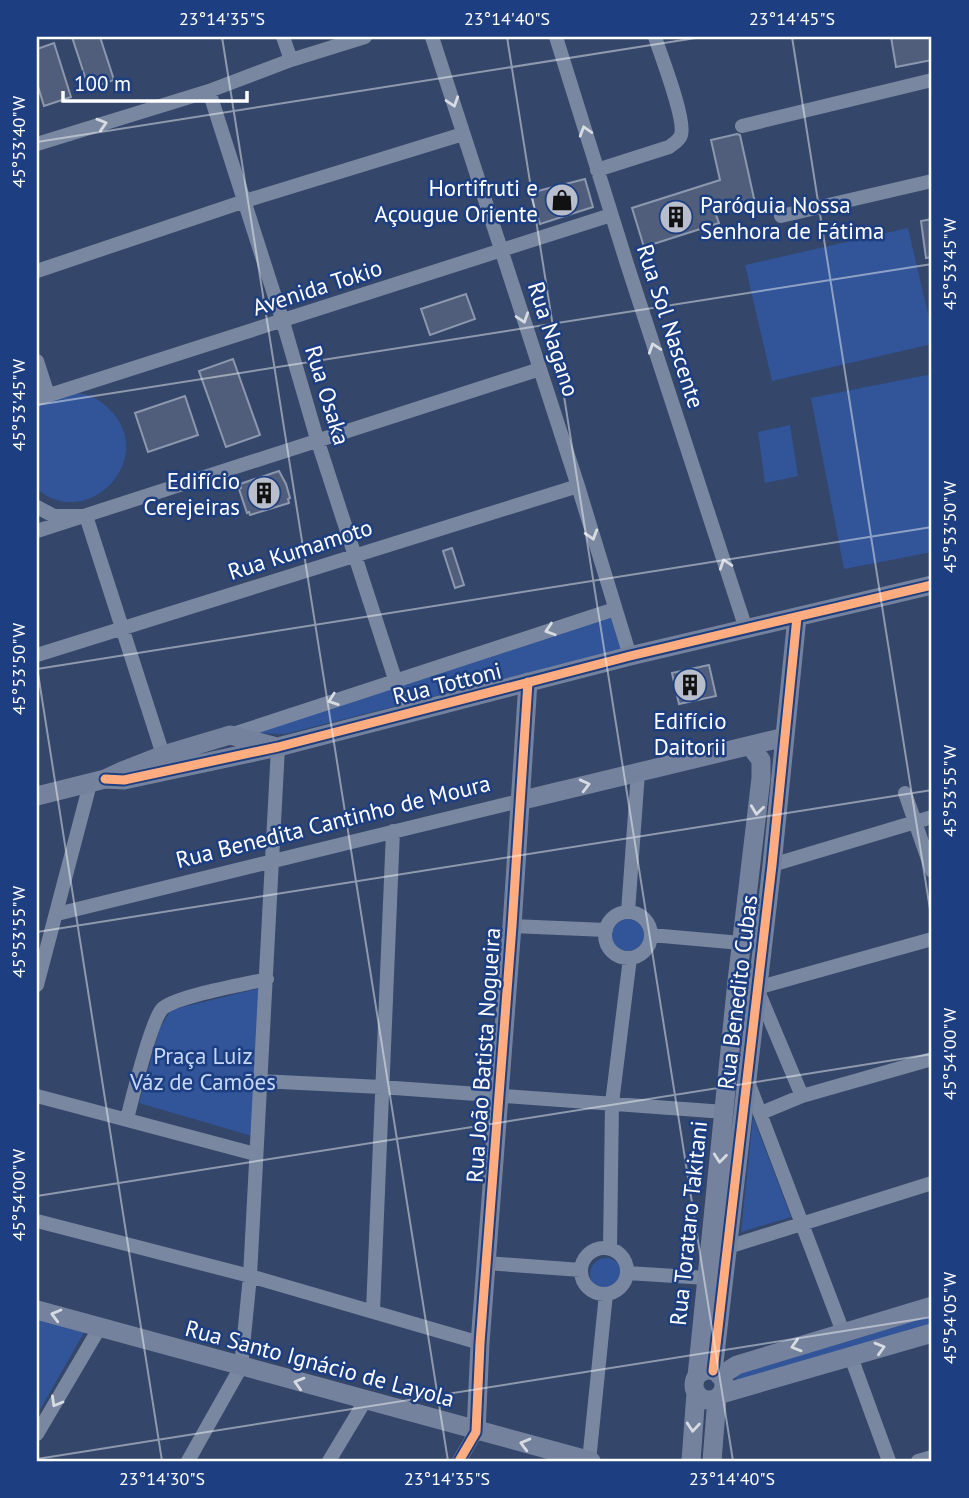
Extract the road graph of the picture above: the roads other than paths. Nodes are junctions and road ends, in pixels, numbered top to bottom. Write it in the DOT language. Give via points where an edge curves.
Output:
graph roads {
  1 [pos="283,37"];
  2 [pos="365,37"];
  3 [pos="432,37"];
  4 [pos="556,37"];
  5 [pos="655,37"];
  6 [pos="291,60"];
  7 [pos="932,80"];
  8 [pos="209,91"];
  9 [pos="743,126"];
  10 [pos="463,134"];
  11 [pos="37,144"];
  12 [pos="597,170"];
  13 [pos="932,181"];
  14 [pos="245,201"];
  15 [pos="611,215"];
  16 [pos="781,216"];
  17 [pos="501,251"];
  18 [pos="37,271"];
  19 [pos="283,322"];
  20 [pos="37,361"];
  21 [pos="540,369"];
  22 [pos="40,398"];
  23 [pos="317,439"];
  24 [pos="578,486"];
  25 [pos="37,507"];
  26 [pos="86,516"];
  27 [pos="37,531"];
  28 [pos="356,555"];
  29 [pos="932,585"];
  30 [pos="615,609"];
  31 [pos="797,617"];
  32 [pos="746,629"];
  33 [pos="123,630"];
  34 [pos="37,655"];
  35 [pos="630,656"];
  36 [pos="395,679"];
  37 [pos="528,682"];
  38 [pos="404,713"];
  39 [pos="230,735"];
  40 [pos="785,737"];
  41 [pos="750,746"];
  42 [pos="278,747"];
  43 [pos="166,764"];
  44 [pos="638,772"];
  45 [pos="761,778"];
  46 [pos="781,781"];
  47 [pos="97,782"];
  48 [pos="905,793"];
  49 [pos="37,796"];
  50 [pos="519,801"];
  51 [pos="932,817"];
  52 [pos="915,822"];
  53 [pos="393,831"];
  54 [pos="273,860"];
  55 [pos="772,865"];
  56 [pos="932,871"];
  57 [pos="628,912"];
  58 [pos="57,914"];
  59 [pos="512,926"];
  60 [pos="606,930"];
  61 [pos="651,936"];
  62 [pos="932,939"];
  63 [pos="741,943"];
  64 [pos="630,958"];
  65 [pos="267,979"];
  66 [pos="737,981"];
  67 [pos="37,985"];
  68 [pos="757,988"];
  69 [pos="932,1059"];
  70 [pos="747,1078"];
  71 [pos="260,1082"];
  72 [pos="381,1087"];
  73 [pos="37,1096"];
  74 [pos="500,1096"];
  75 [pos="802,1096"];
  76 [pos="612,1103"];
  77 [pos="725,1112"];
  78 [pos="761,1112"];
  79 [pos="127,1119"];
  80 [pos="255,1154"];
  81 [pos="932,1183"];
  82 [pos="37,1221"];
  83 [pos="802,1223"];
  84 [pos="728,1247"];
  85 [pos="610,1249"];
  86 [pos="486,1263"];
  87 [pos="581,1270"];
  88 [pos="627,1273"];
  89 [pos="250,1276"];
  90 [pos="706,1278"];
  91 [pos="606,1294"];
  92 [pos="932,1306"];
  93 [pos="37,1310"];
  94 [pos="373,1311"];
  95 [pos="100,1327"];
  96 [pos="843,1332"];
  97 [pos="932,1333"];
  98 [pos="480,1343"];
  99 [pos="851,1357"];
  100 [pos="241,1367"];
  101 [pos="711,1385"];
  102 [pos="365,1401"];
  103 [pos="476,1432"];
  104 [pos="37,1434"];
  105 [pos="932,1457"];
  106 [pos="188,1461"];
  107 [pos="329,1461"];
  108 [pos="459,1461"];
  109 [pos="590,1461"];
  110 [pos="691,1461"];
  111 [pos="712,1461"];
  112 [pos="889,1461"];
  113 [pos="918,1461"];
  1 -- 6 [label="street"];
  2 -- 6 [label="street"];
  3 -- 10 [label="street, Rua Nagano, one-way"];
  12 -- 4 [label="street, Rua Sol Nascente, one-way"];
  5 -- 12 [label="street" via="680,115 681,134 669,147"];
  6 -- 8 [label="street"];
  7 -- 9 [label="street"];
  11 -- 8 [label="street, one-way"];
  8 -- 14 [label="street, Rua Osaka"];
  10 -- 14 [label="street"];
  10 -- 17 [label="street, Rua Nagano"];
  12 -- 15 [label="street, Rua Sol Nascente"];
  13 -- 16 [label="street"];
  14 -- 18 [label="street"];
  14 -- 19 [label="street, Rua Osaka"];
  15 -- 17 [label="street, Avenida Tokio"];
  32 -- 15 [label="street, Rua Sol Nascente, one-way"];
  17 -- 19 [label="street, Avenida Tokio"];
  17 -- 21 [label="street, Rua Nagano, one-way"];
  19 -- 22 [label="street, Avenida Tokio"];
  19 -- 23 [label="street, Rua Osaka"];
  20 -- 22 [label="street"];
  21 -- 23 [label="street"];
  21 -- 24 [label="street, Rua Nagano"];
  23 -- 26 [label="street"];
  23 -- 28 [label="street, Rua Osaka"];
  24 -- 28 [label="street, Rua Kumamoto"];
  24 -- 30 [label="street, Rua Nagano, one-way"];
  25 -- 26 [label="street" via="54,516"];
  26 -- 27 [label="street"];
  26 -- 33 [label="street"];
  28 -- 33 [label="street, Rua Kumamoto"];
  28 -- 36 [label="street, Rua Osaka"];
  29 -- 31 [label="street, Rua Tottoni"];
  30 -- 35 [label="street, Rua Nagano"];
  30 -- 36 [label="street, Rua Tottoni, one-way"];
  31 -- 32 [label="street, Rua Tottoni"];
  31 -- 40 [label="street, Rua Benedito Cubas"];
  32 -- 35 [label="street, Rua Tottoni"];
  33 -- 34 [label="street, Rua Kumamoto"];
  33 -- 43 [label="street"];
  35 -- 37 [label="street, Rua Tottoni"];
  36 -- 38 [label="street, Rua Osaka"];
  36 -- 39 [label="street, Rua Tottoni, one-way"];
  37 -- 38 [label="street, Rua Tottoni"];
  37 -- 50 [label="street, Rua João Batista Nogueira"];
  38 -- 42 [label="street, Rua Tottoni"];
  39 -- 42 [label="street"];
  39 -- 43 [label="street, Rua Tottoni"];
  40 -- 41 [label="street, Rua Benedita Cantinho de Moura"];
  40 -- 46 [label="street, Rua Benedito Cubas"];
  41 -- 44 [label="street, Rua Benedita Cantinho de Moura"];
  41 -- 45 [label="street, Rua Torataro Takitani" via="761,760"];
  42 -- 43 [label="street, Rua Tottoni"];
  42 -- 54 [label="street"];
  43 -- 47 [label="street, Rua Tottoni" via="121,771"];
  50 -- 44 [label="street, Rua Benedita Cantinho de Moura, one-way"];
  44 -- 57 [label="street"];
  45 -- 46 [label="street"];
  45 -- 63 [label="street, Rua Torataro Takitani, one-way"];
  46 -- 55 [label="street, Rua Benedito Cubas"];
  47 -- 49 [label="street, Rua Tottoni"];
  47 -- 58 [label="street"];
  48 -- 52 [label="street"];
  50 -- 53 [label="street, Rua Benedita Cantinho de Moura"];
  50 -- 59 [label="street, Rua João Batista Nogueira"];
  51 -- 52 [label="street"];
  52 -- 55 [label="street"];
  52 -- 56 [label="street"];
  53 -- 54 [label="street, Rua Benedita Cantinho de Moura"];
  53 -- 72 [label="street"];
  54 -- 58 [label="street, Rua Benedita Cantinho de Moura"];
  54 -- 65 [label="street"];
  55 -- 68 [label="street, Rua Benedito Cubas"];
  57 -- 60 [label="street" via="612,918"];
  57 -- 61 [label="street" via="649,924"];
  58 -- 67 [label="street"];
  59 -- 60 [label="street"];
  59 -- 74 [label="street, Rua João Batista Nogueira"];
  60 -- 64 [label="street" via="613,952"];
  61 -- 63 [label="street"];
  61 -- 64 [label="street" via="644,952"];
  62 -- 68 [label="street"];
  63 -- 66 [label="street, Rua Torataro Takitani"];
  64 -- 76 [label="street"];
  65 -- 71 [label="street"];
  65 -- 79 [label="street" via="175,1002 161,1010"];
  66 -- 68 [label="street"];
  66 -- 77 [label="street, Rua Torataro Takitani"];
  68 -- 70 [label="street, Rua Benedito Cubas"];
  68 -- 75 [label="street"];
  69 -- 75 [label="street"];
  70 -- 78 [label="street"];
  70 -- 84 [label="street, Rua Benedito Cubas"];
  71 -- 72 [label="street"];
  71 -- 80 [label="street"];
  72 -- 74 [label="street"];
  72 -- 94 [label="street"];
  73 -- 79 [label="street"];
  74 -- 76 [label="street"];
  74 -- 86 [label="street, Rua João Batista Nogueira"];
  75 -- 78 [label="street"];
  76 -- 77 [label="street"];
  76 -- 85 [label="street"];
  77 -- 90 [label="street, Rua Torataro Takitani, one-way"];
  78 -- 83 [label="street"];
  79 -- 80 [label="street"];
  80 -- 89 [label="street"];
  81 -- 83 [label="street"];
  82 -- 89 [label="street"];
  83 -- 84 [label="street"];
  83 -- 96 [label="street"];
  84 -- 101 [label="street, Rua Benedito Cubas"];
  85 -- 87 [label="street" via="588,1255"];
  85 -- 88 [label="street" via="625,1260"];
  86 -- 87 [label="street"];
  86 -- 98 [label="street, Rua João Batista Nogueira"];
  87 -- 91 [label="street" via="589,1289"];
  88 -- 90 [label="street"];
  88 -- 91 [label="street" via="620,1288"];
  89 -- 94 [label="street"];
  89 -- 100 [label="street"];
  90 -- 101 [label="street, Rua Torataro Takitani"];
  91 -- 109 [label="street"];
  92 -- 96 [label="street"];
  95 -- 93 [label="street, Rua Santo Ignácio de Layola, one-way"];
  94 -- 98 [label="street"];
  95 -- 100 [label="street, Rua Santo Ignácio de Layola"];
  95 -- 104 [label="street, one-way"];
  96 -- 101 [label="street, one-way" via="737,1365"];
  99 -- 97 [label="street, one-way"];
  98 -- 103 [label="street, Rua João Batista Nogueira"];
  99 -- 101 [label="street"];
  99 -- 112 [label="street"];
  102 -- 100 [label="street, Rua Santo Ignácio de Layola, one-way"];
  100 -- 106 [label="street"];
  101 -- 110 [label="street, Rua Torataro Takitani, one-way"];
  101 -- 111 [label="street, Rua Benedito Cubas"];
  102 -- 103 [label="street, Rua Santo Ignácio de Layola"];
  102 -- 107 [label="street"];
  103 -- 108 [label="street"];
  109 -- 103 [label="street, Rua Santo Ignácio de Layola, one-way"];
  105 -- 113 [label="street"];
}
